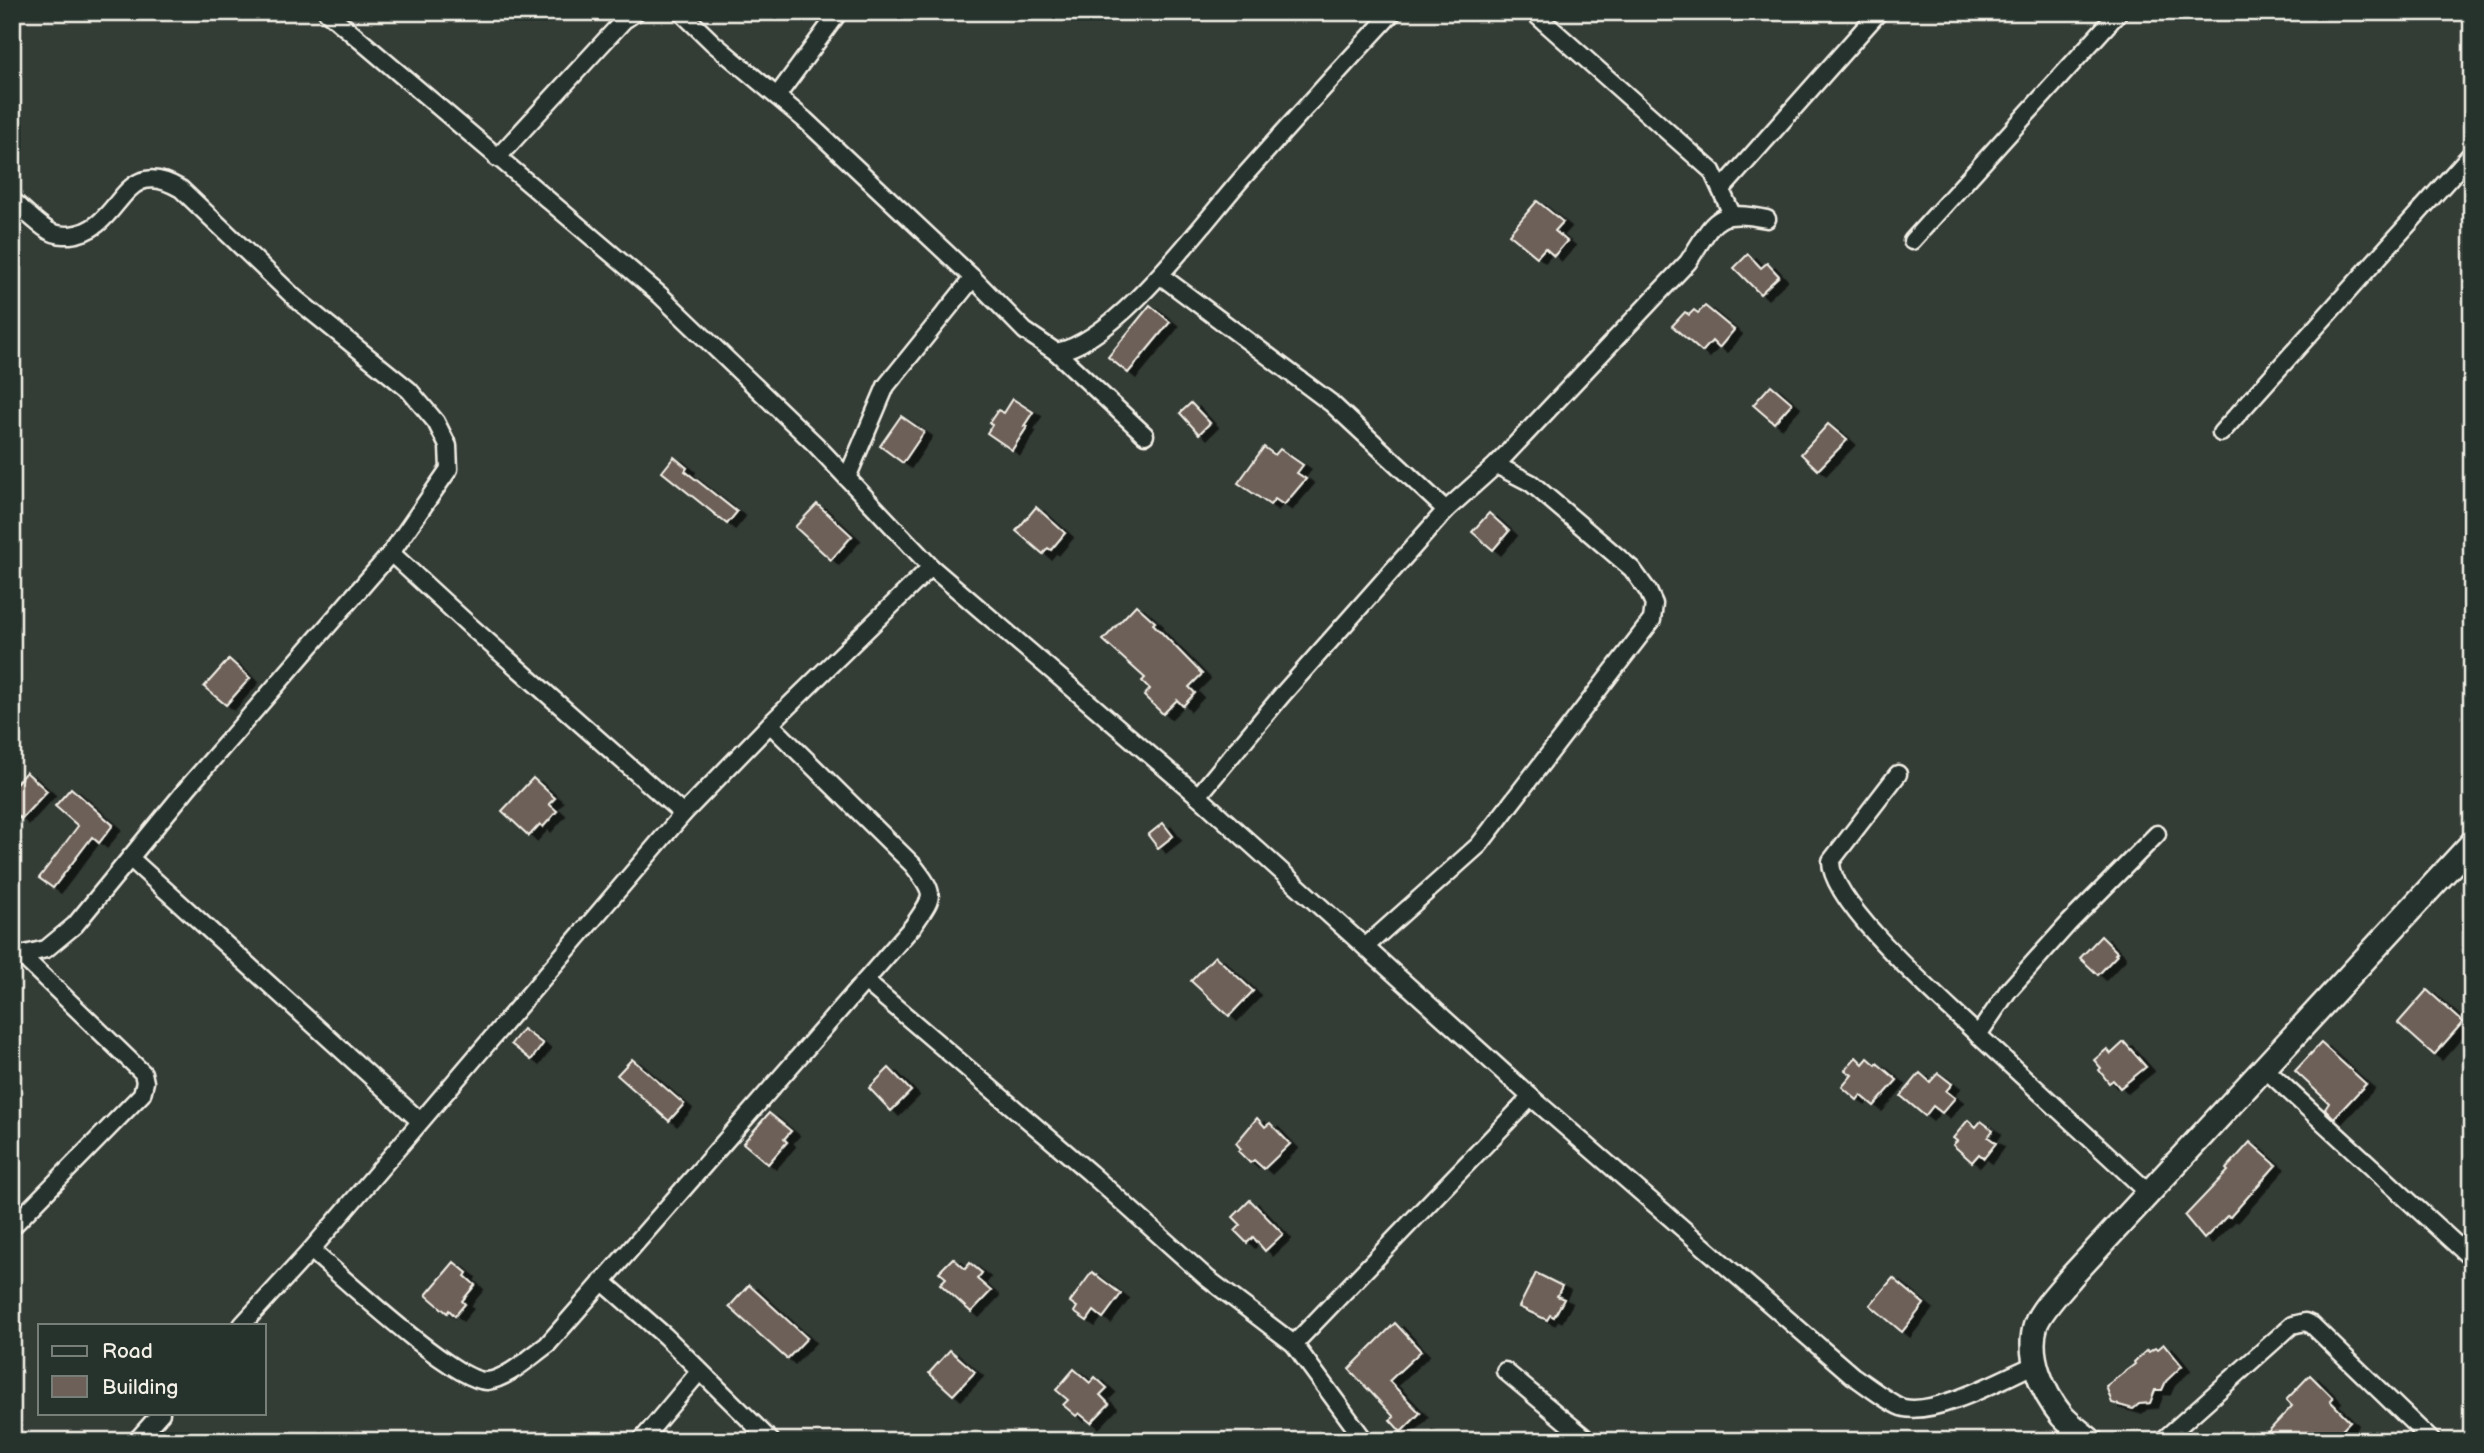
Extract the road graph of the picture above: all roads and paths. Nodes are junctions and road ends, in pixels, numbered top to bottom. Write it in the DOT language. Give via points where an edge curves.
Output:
graph roads {
  1 [pos="327,12"];
  2 [pos="636,12"];
  3 [pos="681,12"];
  4 [pos="839,12"];
  5 [pos="1393,12"];
  6 [pos="1533,12"];
  7 [pos="1879,12"];
  8 [pos="2119,12"];
  9 [pos="777,96"];
  10 [pos="2472,153"];
  11 [pos="497,158"];
  12 [pos="1722,189"];
  13 [pos="12,200"];
  14 [pos="1732,214"];
  15 [pos="1767,219"];
  16 [pos="1912,242"];
  17 [pos="1161,276"];
  18 [pos="973,278"];
  19 [pos="1056,352"];
  20 [pos="2221,433"];
  21 [pos="1145,435"];
  22 [pos="1496,465"];
  23 [pos="846,478"];
  24 [pos="1446,510"];
  25 [pos="391,553"];
  26 [pos="931,567"];
  27 [pos="771,724"];
  28 [pos="1898,774"];
  29 [pos="1198,796"];
  30 [pos="683,814"];
  31 [pos="2157,834"];
  32 [pos="2472,843"];
  33 [pos="130,858"];
  34 [pos="1364,947"];
  35 [pos="17,953"];
  36 [pos="865,981"];
  37 [pos="1978,1035"];
  38 [pos="2264,1068"];
  39 [pos="1531,1097"];
  40 [pos="421,1121"];
  41 [pos="2149,1193"];
  42 [pos="12,1227"];
  43 [pos="311,1250"];
  44 [pos="2472,1259"];
  45 [pos="602,1281"];
  46 [pos="243,1324"];
  47 [pos="1294,1344"];
  48 [pos="2036,1364"];
  49 [pos="1505,1371"];
  50 [pos="699,1372"];
  51 [pos="161,1414"];
  52 [pos="136,1441"];
  53 [pos="641,1441"];
  54 [pos="771,1441"];
  55 [pos="1365,1441"];
  56 [pos="1589,1441"];
  57 [pos="2091,1441"];
  58 [pos="2162,1441"];
  59 [pos="2432,1441"];
  1 -- 11 [label="street"];
  2 -- 11 [label="street"];
  3 -- 9 [label="street"];
  4 -- 9 [label="street"];
  5 -- 17 [label="street" via="1220,203"];
  6 -- 12 [label="street" via="1712,171"];
  7 -- 12 [label="street"];
  8 -- 16 [label="street"];
  9 -- 18 [label="street"];
  10 -- 20 [label="street"];
  11 -- 23 [label="street" via="660,295"];
  12 -- 14 [label="street"];
  13 -- 25 [label="street" via="50,232 68,235 96,225 143,180 169,182 296,299 409,390 436,422 448,446 449,469"];
  14 -- 15 [label="street"];
  14 -- 22 [label="street" via="1718,218 1688,262"];
  17 -- 19 [label="street" via="1096,334 1070,350"];
  17 -- 24 [label="street" via="1331,403"];
  18 -- 19 [label="street" via="1025,331"];
  18 -- 23 [label="street" via="886,386"];
  19 -- 21 [label="street"];
  22 -- 24 [label="street"];
  22 -- 34 [label="street" via="1531,483 1632,569 1654,604 1653,620 1479,845"];
  23 -- 26 [label="street"];
  24 -- 29 [label="street"];
  25 -- 30 [label="street"];
  25 -- 33 [label="street"];
  26 -- 27 [label="street"];
  26 -- 29 [label="street"];
  27 -- 30 [label="street"];
  27 -- 36 [label="street" via="913,866 930,889 930,900 913,926"];
  28 -- 37 [label="street" via="1831,861 1831,871 1878,939"];
  29 -- 34 [label="street"];
  30 -- 40 [label="street"];
  31 -- 37 [label="street" via="2008,991"];
  32 -- 38 [label="street"];
  33 -- 35 [label="street" via="75,925 46,949"];
  33 -- 40 [label="street"];
  34 -- 39 [label="street"];
  35 -- 42 [label="street" via="143,1073 145,1082 142,1094"];
  36 -- 45 [label="street"];
  36 -- 47 [label="street" via="1207,1278"];
  37 -- 41 [label="street"];
  38 -- 41 [label="street"];
  38 -- 44 [label="street"];
  39 -- 47 [label="street"];
  39 -- 48 [label="street" via="1853,1376 1903,1408 1931,1407"];
  40 -- 43 [label="street"];
  41 -- 48 [label="street" via="2072,1276 2036,1323"];
  43 -- 45 [label="street" via="413,1339 472,1379 488,1381 547,1345"];
  43 -- 46 [label="street"];
  45 -- 50 [label="street"];
  47 -- 55 [label="street"];
  48 -- 57 [label="street" via="2046,1393 2063,1418"];
  49 -- 56 [label="street"];
  50 -- 53 [label="street"];
  50 -- 54 [label="street"];
  51 -- 52 [label="street"];
  58 -- 59 [label="street" via="2292,1325 2305,1322"];
}
